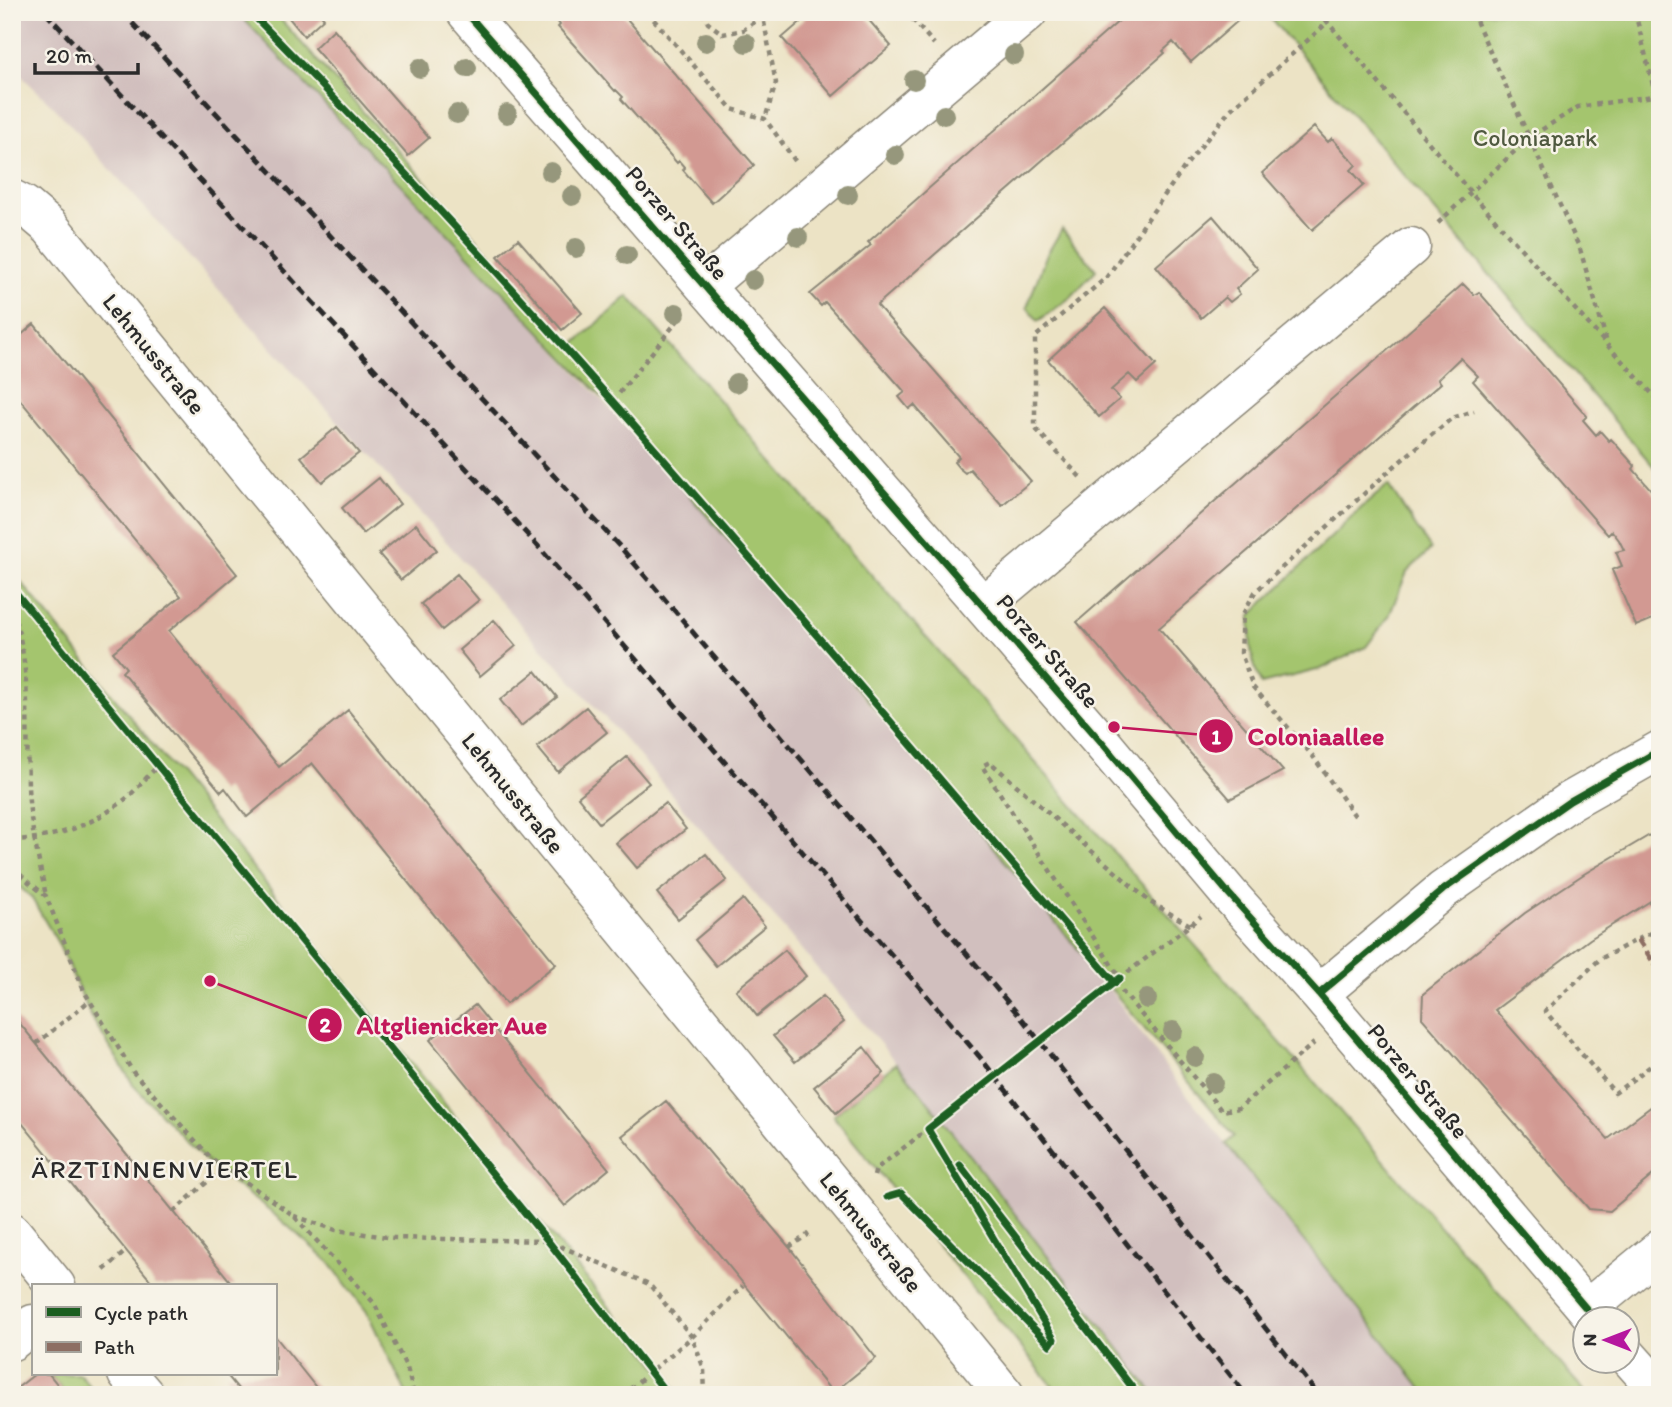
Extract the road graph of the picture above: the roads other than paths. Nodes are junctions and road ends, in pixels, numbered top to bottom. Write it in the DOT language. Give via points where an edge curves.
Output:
graph roads {
  1 [pos="466,12"];
  2 [pos="1028,12"];
  3 [pos="12,199"];
  4 [pos="1411,247"];
  5 [pos="706,285"];
  6 [pos="983,606"];
  7 [pos="1660,750"];
  8 [pos="1330,1007"];
  9 [pos="12,1233"];
  10 [pos="1660,1249"];
  11 [pos="54,1284"];
  12 [pos="1585,1306"];
  13 [pos="1600,1306"];
  14 [pos="32,1325"];
  15 [pos="12,1341"];
  16 [pos="1640,1370"];
  17 [pos="129,1376"];
  18 [pos="1660,1392"];
  19 [pos="145,1395"];
  20 [pos="1005,1395"];
  1 -- 5 [label="street, Porzer Straße"];
  2 -- 5 [label="street, Porzer Straße"];
  3 -- 20 [label="street, Lehmusstraße" via="50,227"];
  4 -- 6 [label="street, Porzer Straße"];
  5 -- 6 [label="street, Porzer Straße"];
  6 -- 8 [label="street, Porzer Straße"];
  7 -- 8 [label="street" via="1570,800 1443,890"];
  8 -- 12 [label="street, Porzer Straße"];
  9 -- 11 [label="street"];
  10 -- 13 [label="street"];
  14 -- 15 [label="street"];
  16 -- 18 [label="street"];
  17 -- 19 [label="street"];
}
